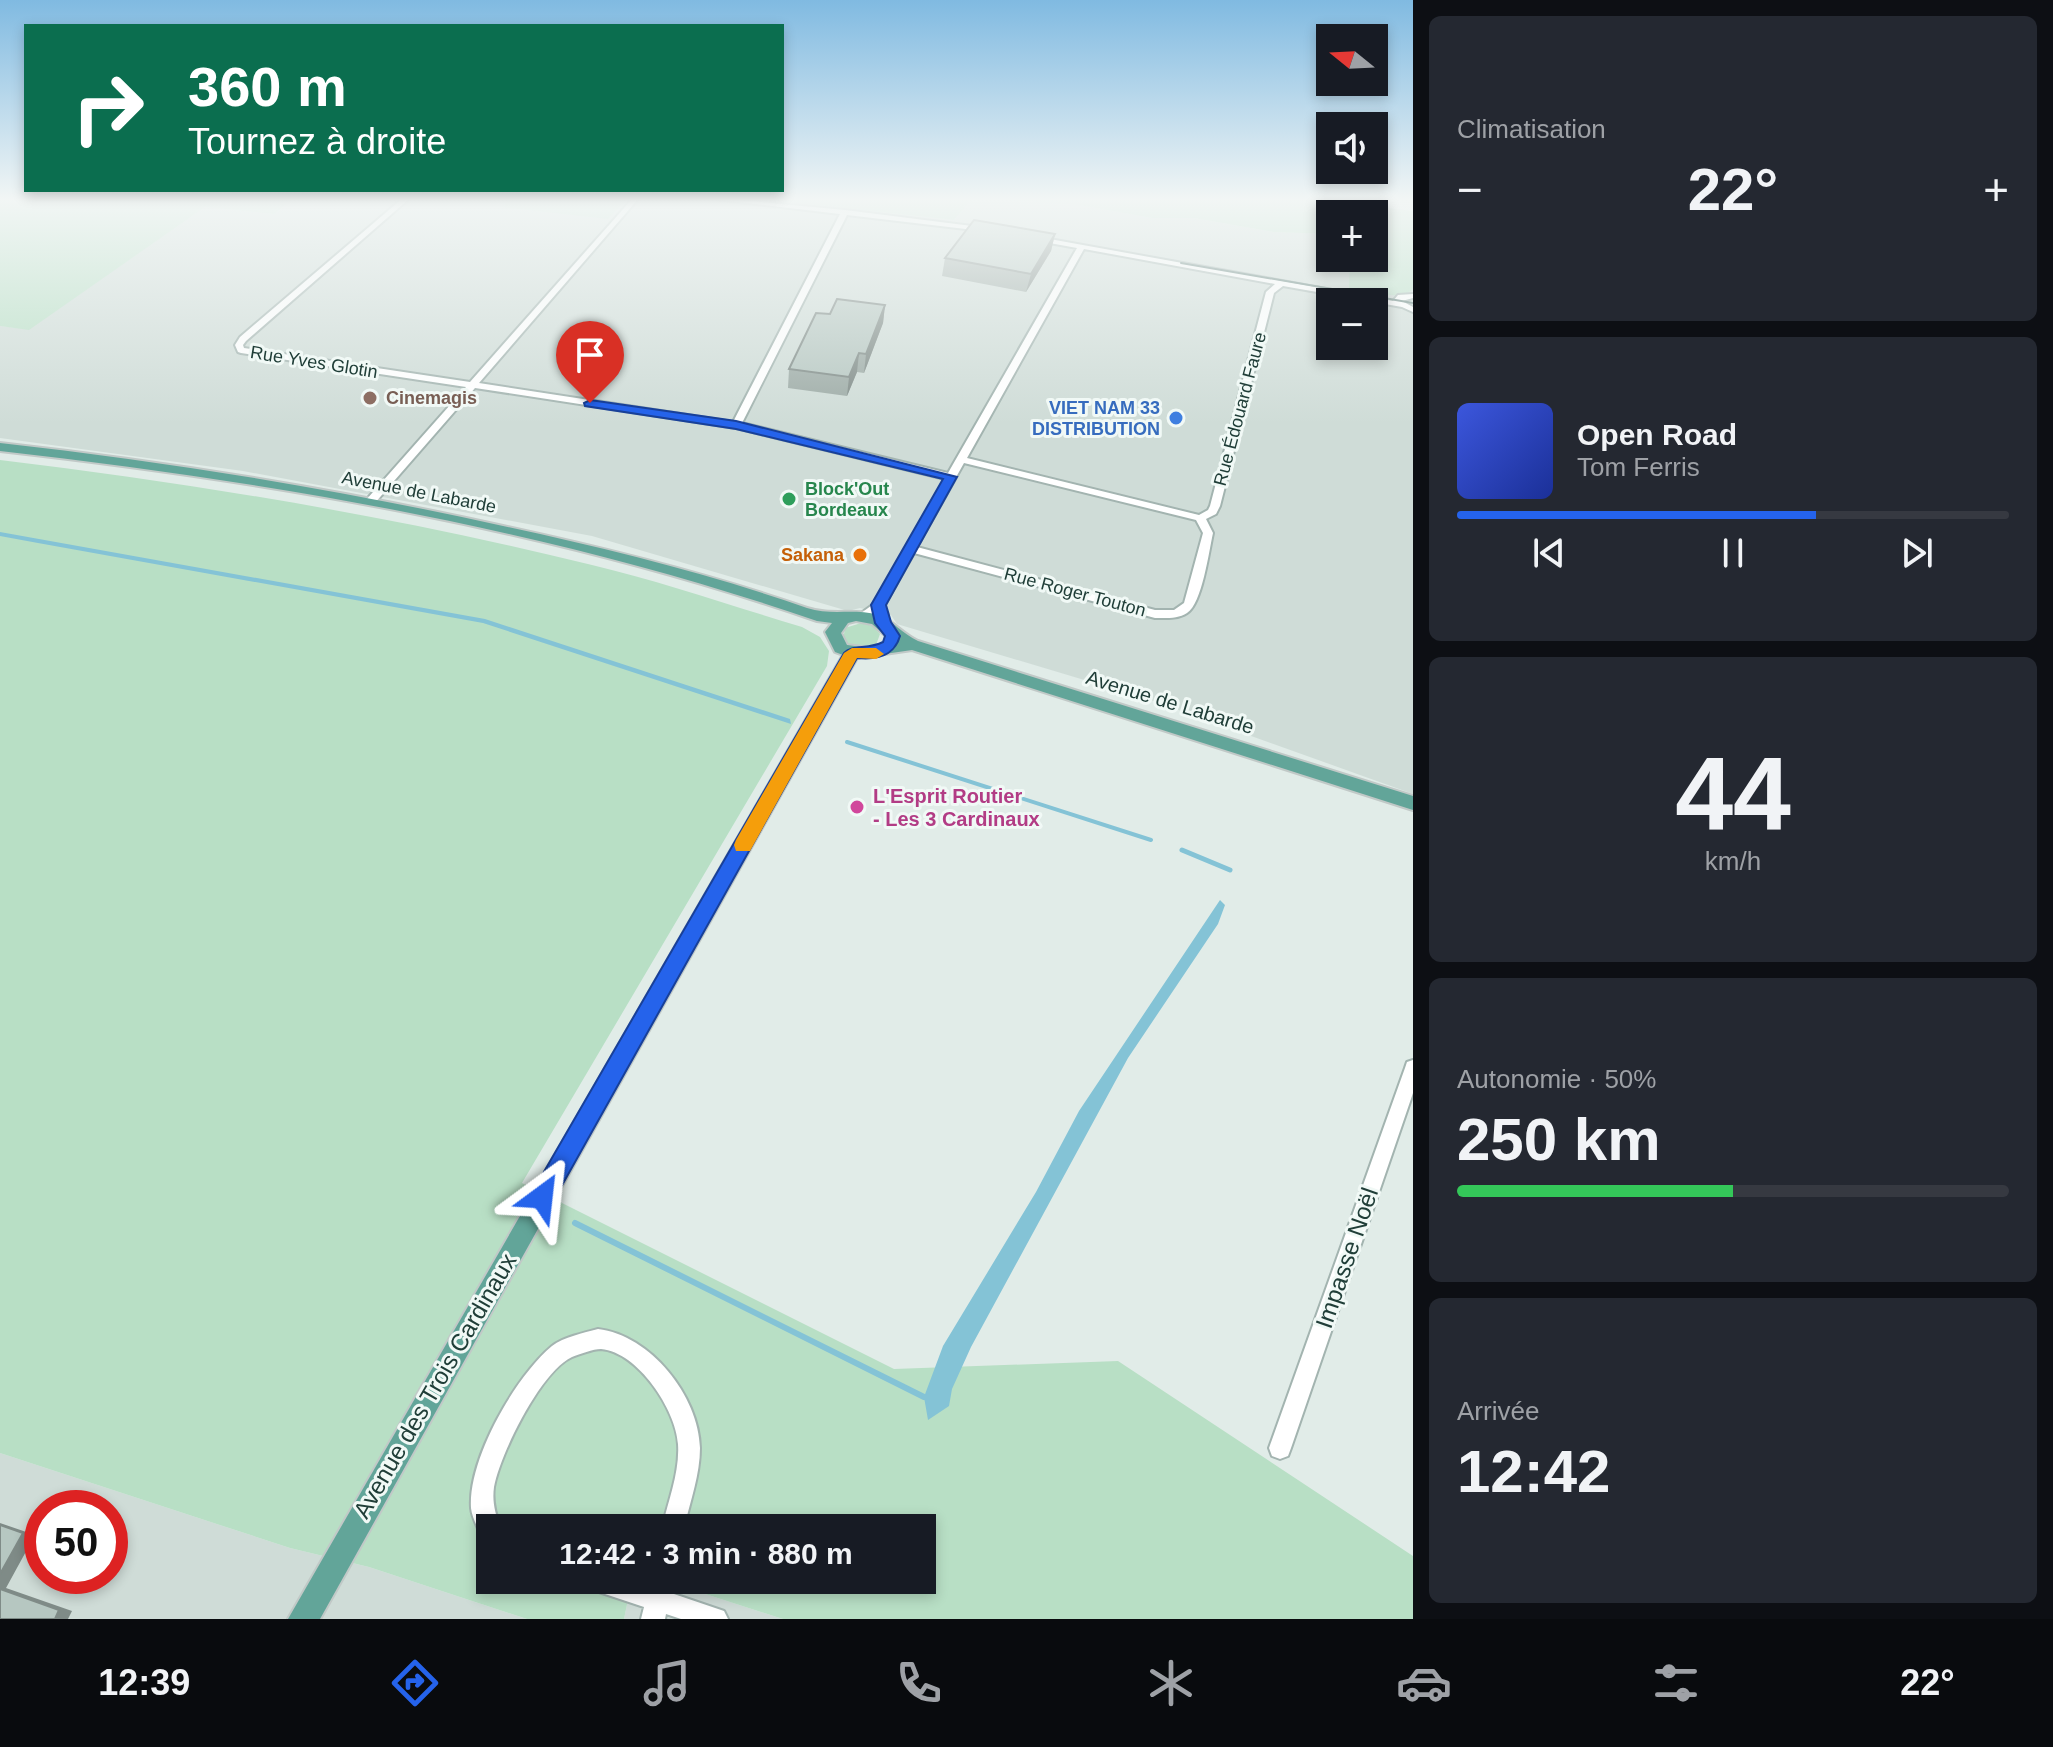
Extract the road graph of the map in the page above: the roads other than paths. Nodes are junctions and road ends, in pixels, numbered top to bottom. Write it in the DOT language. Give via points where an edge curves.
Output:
graph roads {
  1 [pos="319,274"];
  2 [pos="570,274"];
  3 [pos="814,274"];
  4 [pos="1066,274"];
  5 [pos="1225,274"];
  6 [pos="1255,274"];
  7 [pos="1263,281"];
  8 [pos="1281,283"];
  9 [pos="1270,292"];
  10 [pos="1413,296"];
  11 [pos="1401,301"];
  12 [pos="1413,310"];
  13 [pos="472,386"];
  14 [pos="736,425"];
  15 [pos="0,447"];
  16 [pos="961,459"];
  17 [pos="951,477"];
  18 [pos="370,502"];
  19 [pos="1200,518"];
  20 [pos="910,549"];
  21 [pos="879,605"];
  22 [pos="856,617"];
  23 [pos="822,618"];
  24 [pos="887,627"];
  25 [pos="833,632"];
  26 [pos="913,645"];
  27 [pos="886,649"];
  28 [pos="852,653"];
  29 [pos="1413,803"];
  30 [pos="1413,1068"];
  31 [pos="1280,1448"];
  32 [pos="483,1514"];
  33 [pos="676,1514"];
  34 [pos="658,1600"];
  35 [pos="303,1619"];
  36 [pos="716,1619"];
  1 -- 13 [label="street, Rue Yves Glotin" via="239,348"];
  2 -- 13 [label="street"];
  3 -- 14 [label="street"];
  4 -- 16 [label="street"];
  5 -- 7 [label="street"];
  6 -- 11 [label="street"];
  7 -- 8 [label="street"];
  7 -- 9 [label="street"];
  8 -- 9 [label="street"];
  8 -- 11 [label="street"];
  9 -- 19 [label="street, Rue Édouard Faure" via="1215,506"];
  10 -- 11 [label="street"];
  11 -- 12 [label="street"];
  13 -- 14 [label="street"];
  13 -- 18 [label="street"];
  14 -- 17 [label="street"];
  15 -- 18 [label="main road, Avenue de Labarde" via="219,475"];
  16 -- 17 [label="street"];
  16 -- 19 [label="street"];
  17 -- 20 [label="street"];
  18 -- 23 [label="main road, Avenue de Labarde" via="591,549"];
  19 -- 20 [label="street, Rue Roger Touton" via="1208,533 1190,604 1174,614 1155,614"];
  20 -- 21 [label="street"];
  21 -- 22 [label="street"];
  21 -- 24 [label="street"];
  22 -- 23 [label="main road, Avenue de Labarde"];
  22 -- 24 [label="main road"];
  22 -- 25 [label="main road" via="838,623"];
  23 -- 25 [label="main road"];
  24 -- 26 [label="main road, Avenue de Labarde"];
  24 -- 27 [label="main road" via="892,641"];
  25 -- 28 [label="main road" via="837,644"];
  26 -- 27 [label="main road, Avenue de Labarde"];
  26 -- 29 [label="main road, Avenue de Labarde"];
  27 -- 28 [label="main road"];
  28 -- 35 [label="main road, Avenue des Trois Cardinaux"];
  30 -- 31 [label="street, Impasse Noël"];
  32 -- 33 [label="street" via="482,1485 498,1441 530,1390 561,1351 600,1339 632,1351 662,1378 681,1412 689,1445"];
  34 -- 36 [label="street"];
}
